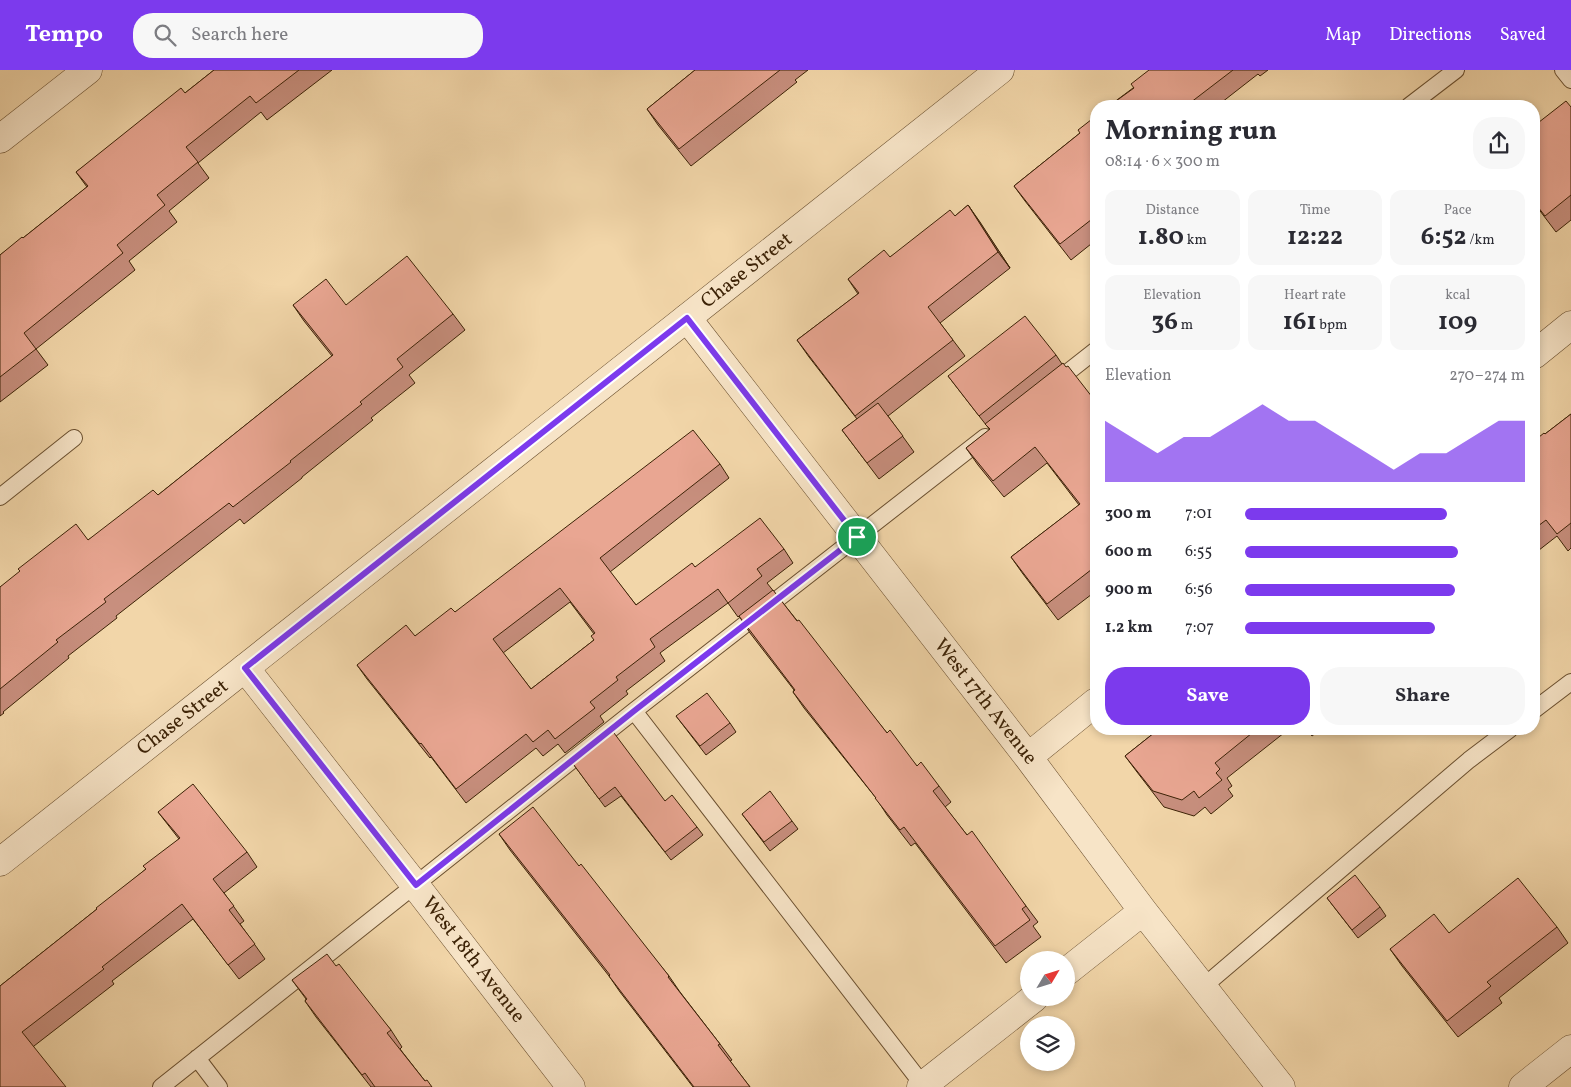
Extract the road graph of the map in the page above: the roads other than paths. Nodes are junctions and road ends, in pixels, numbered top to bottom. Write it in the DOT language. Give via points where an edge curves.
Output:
graph roads {
  1 [pos="88,70"];
  2 [pos="1000,70"];
  3 [pos="1456,70"];
  4 [pos="1563,70"];
  5 [pos="1571,80"];
  6 [pos="1417,100"];
  7 [pos="0,140"];
  8 [pos="687,318"];
  9 [pos="1571,325"];
  10 [pos="1540,350"];
  11 [pos="1090,355"];
  12 [pos="1042,392"];
  13 [pos="996,428"];
  14 [pos="74,438"];
  15 [pos="0,497"];
  16 [pos="857,537"];
  17 [pos="245,668"];
  18 [pos="1571,682"];
  19 [pos="1540,705"];
  20 [pos="1090,707"];
  21 [pos="634,711"];
  22 [pos="1502,735"];
  23 [pos="1028,757"];
  24 [pos="0,862"];
  25 [pos="416,885"];
  26 [pos="1143,911"];
  27 [pos="1075,965"];
  28 [pos="1202,987"];
  29 [pos="1024,1006"];
  30 [pos="1571,1049"];
  31 [pos="197,1058"];
  32 [pos="922,1086"];
  33 [pos="161,1087"];
  34 [pos="219,1087"];
  35 [pos="572,1087"];
  36 [pos="1280,1087"];
  37 [pos="1524,1087"];
  1 -- 7 [label="street"];
  2 -- 8 [label="street, Chase Street"];
  3 -- 6 [label="lane"];
  4 -- 5 [label="lane"];
  8 -- 16 [label="street, West 17th Avenue"];
  8 -- 17 [label="street, Chase Street"];
  9 -- 10 [label="street"];
  11 -- 12 [label="lane"];
  13 -- 16 [label="lane"];
  14 -- 15 [label="lane"];
  16 -- 21 [label="lane"];
  16 -- 23 [label="street, West 17th Avenue"];
  17 -- 24 [label="street, Chase Street"];
  17 -- 25 [label="street, West 18th Avenue"];
  18 -- 19 [label="lane"];
  20 -- 23 [label="street"];
  21 -- 25 [label="lane"];
  21 -- 32 [label="lane"];
  22 -- 28 [label="lane"];
  23 -- 26 [label="street, West 17th Avenue"];
  25 -- 31 [label="lane"];
  25 -- 35 [label="street, West 18th Avenue"];
  26 -- 27 [label="street"];
  26 -- 28 [label="street, West 17th Avenue"];
  28 -- 36 [label="street, West 17th Avenue"];
  29 -- 32 [label="street"];
  30 -- 37 [label="street"];
  31 -- 33 [label="lane"];
  31 -- 34 [label="lane"];
}
